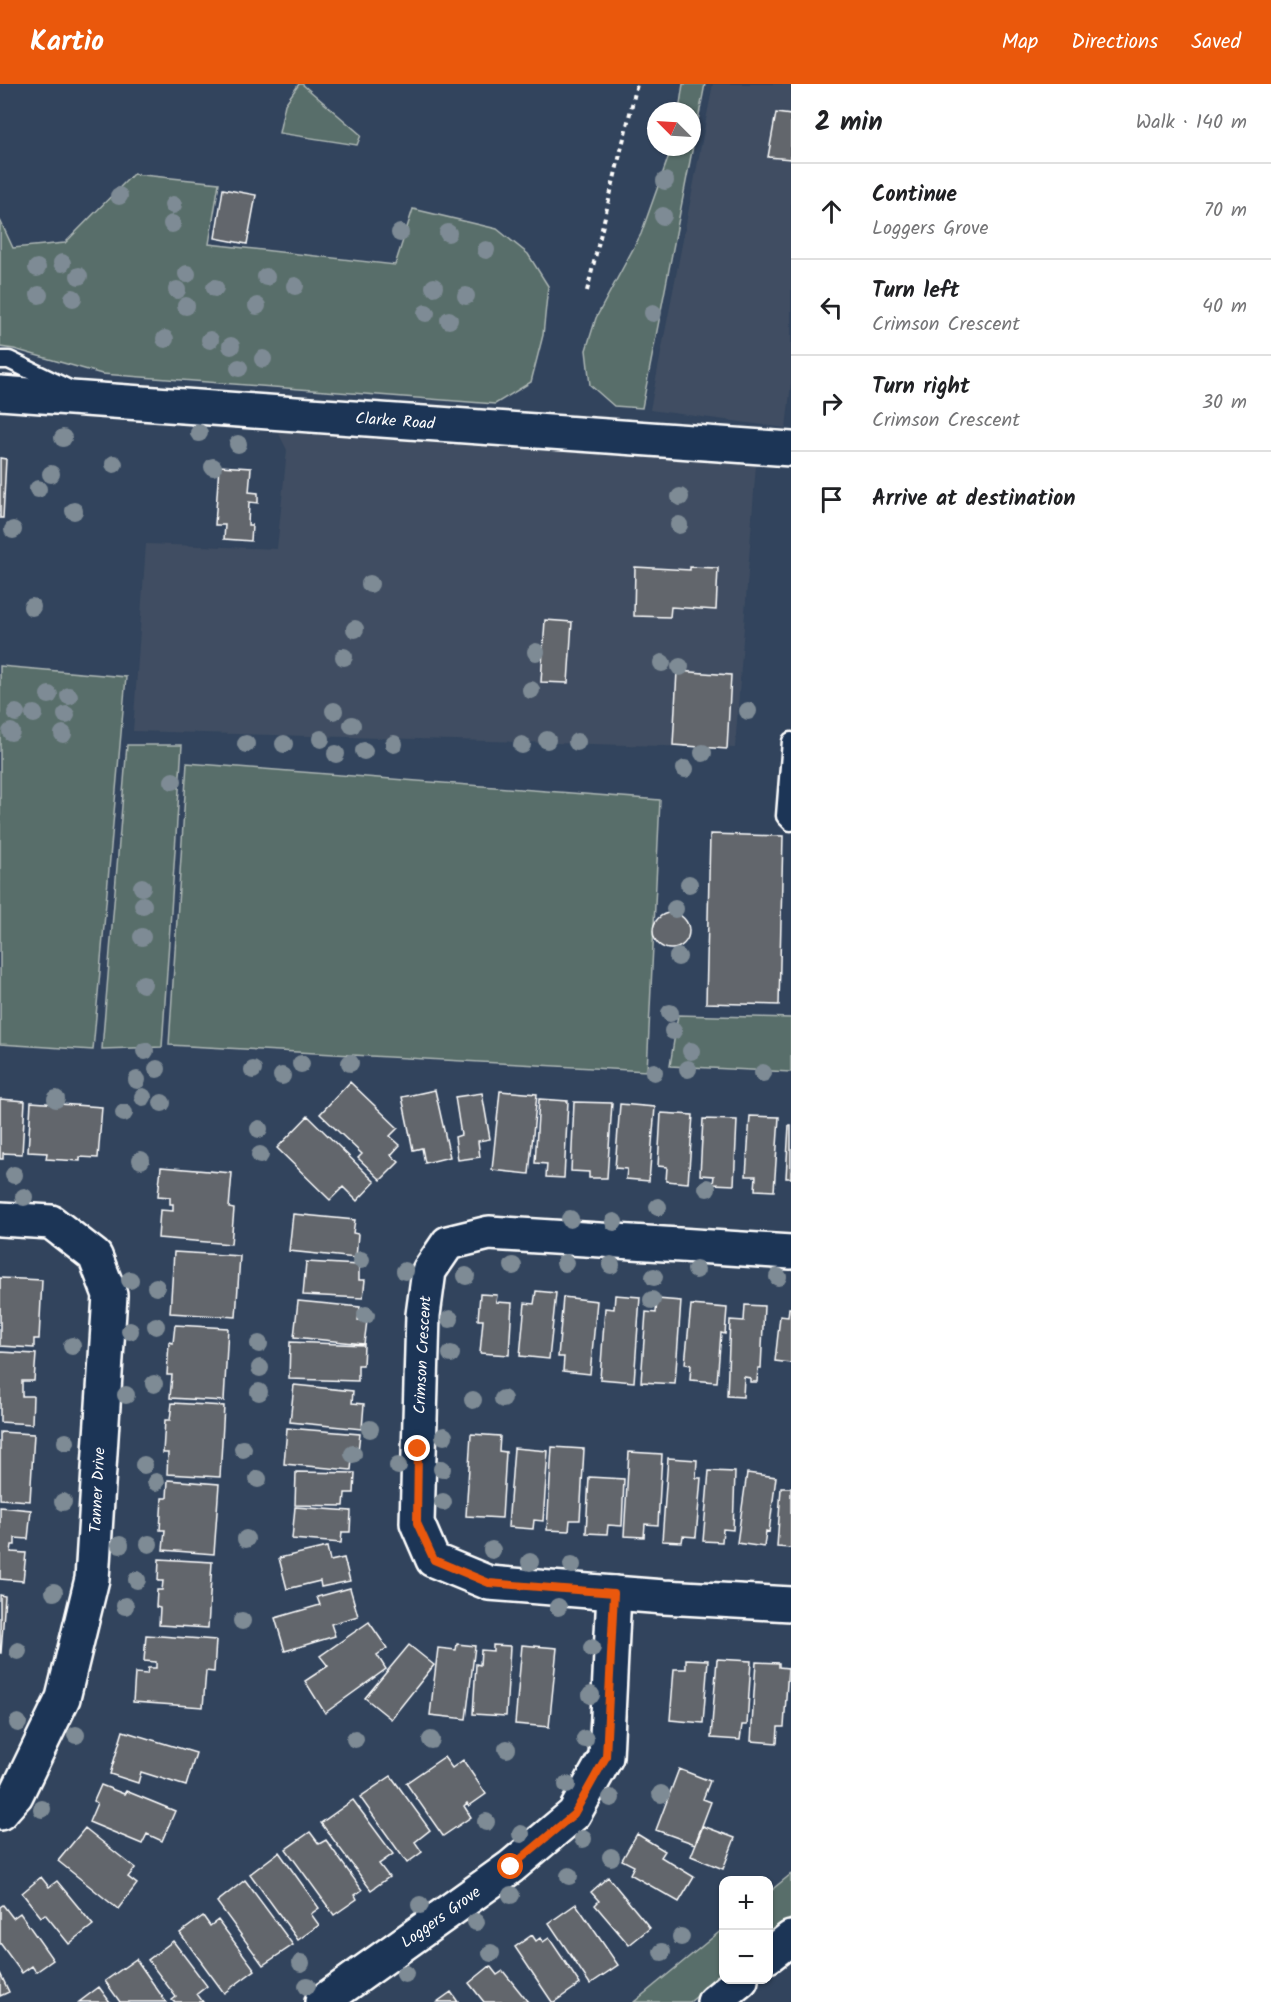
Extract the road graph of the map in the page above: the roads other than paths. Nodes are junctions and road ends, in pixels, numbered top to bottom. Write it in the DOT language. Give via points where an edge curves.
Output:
graph roads {
  1 [pos="0,360"];
  2 [pos="0,393"];
  3 [pos="89,399"];
  4 [pos="791,449"];
  5 [pos="791,741"];
  6 [pos="791,822"];
  7 [pos="0,1219"];
  8 [pos="791,1252"];
  9 [pos="614,1593"];
  10 [pos="791,1604"];
  11 [pos="0,1813"];
  12 [pos="791,1938"];
  13 [pos="773,1952"];
  14 [pos="736,1984"];
  15 [pos="322,2002"];
  16 [pos="714,2002"];
  1 -- 3 [label="lane" via="9,360"];
  2 -- 3 [label="street, Clarke Road"];
  3 -- 4 [label="street, Clarke Road"];
  5 -- 6 [label="lane" via="785,816"];
  7 -- 11 [label="street, Tanner Drive" via="51,1222 95,1257 110,1295 92,1579 63,1698 16,1795"];
  8 -- 9 [label="street, Crimson Crescent" via="489,1233 448,1244 429,1271 423,1315 417,1523 434,1560 489,1583"];
  9 -- 10 [label="street, Crimson Crescent"];
  9 -- 15 [label="street, Loggers Grove" via="606,1757 574,1814 511,1867"];
  12 -- 13 [label="street"];
  14 -- 16 [label="street"];
}
